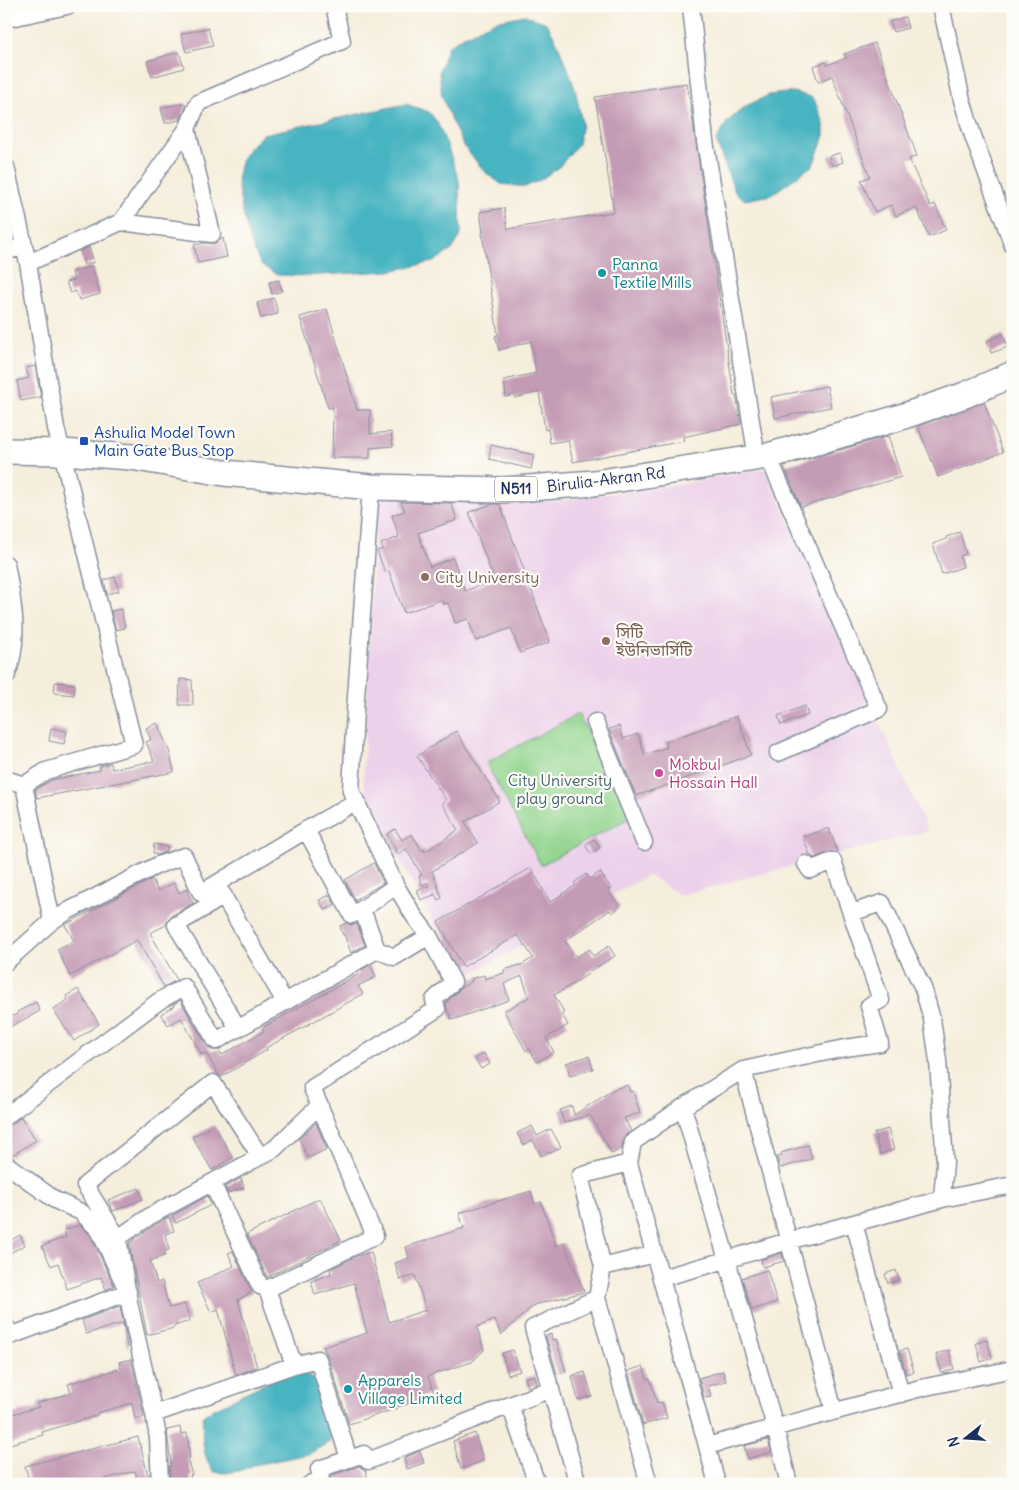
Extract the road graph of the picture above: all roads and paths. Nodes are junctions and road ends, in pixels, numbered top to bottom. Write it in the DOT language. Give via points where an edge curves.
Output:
graph roads {
  1 [pos="67,6"];
  2 [pos="334,6"];
  3 [pos="691,6"];
  4 [pos="941,6"];
  5 [pos="6,19"];
  6 [pos="188,129"];
  7 [pos="6,168"];
  8 [pos="121,222"];
  9 [pos="1013,246"];
  10 [pos="6,251"];
  11 [pos="26,255"];
  12 [pos="1013,374"];
  13 [pos="6,451"];
  14 [pos="62,452"];
  15 [pos="762,457"];
  16 [pos="371,487"];
  17 [pos="6,564"];
  18 [pos="8,671"];
  19 [pos="595,722"];
  20 [pos="778,753"];
  21 [pos="6,779"];
  22 [pos="24,785"];
  23 [pos="357,801"];
  24 [pos="306,830"];
  25 [pos="644,842"];
  26 [pos="806,864"];
  27 [pos="396,886"];
  28 [pos="220,890"];
  29 [pos="362,909"];
  30 [pos="851,913"];
  31 [pos="52,921"];
  32 [pos="429,936"];
  33 [pos="377,950"];
  34 [pos="6,962"];
  35 [pos="285,1002"];
  36 [pos="238,1028"];
  37 [pos="743,1070"];
  38 [pos="320,1105"];
  39 [pos="683,1107"];
  40 [pos="6,1116"];
  41 [pos="260,1156"];
  42 [pos="629,1163"];
  43 [pos="6,1164"];
  44 [pos="212,1183"];
  45 [pos="1013,1185"];
  46 [pos="942,1199"];
  47 [pos="854,1223"];
  48 [pos="118,1238"];
  49 [pos="788,1241"];
  50 [pos="654,1254"];
  51 [pos="726,1260"];
  52 [pos="603,1267"];
  53 [pos="661,1278"];
  54 [pos="267,1289"];
  55 [pos="128,1292"];
  56 [pos="597,1298"];
  57 [pos="6,1327"];
  58 [pos="294,1365"];
  59 [pos="1013,1369"];
  60 [pos="551,1389"];
  61 [pos="901,1394"];
  62 [pos="510,1405"];
  63 [pos="834,1411"];
  64 [pos="154,1414"];
  65 [pos="774,1427"];
  66 [pos="707,1446"];
  67 [pos="349,1459"];
  68 [pos="160,1484"];
  69 [pos="310,1484"];
  70 [pos="536,1484"];
  71 [pos="578,1484"];
  72 [pos="648,1484"];
  73 [pos="717,1484"];
  74 [pos="789,1484"];
  1 -- 5 [label="street"];
  2 -- 6 [label="street" via="342,41 198,103"];
  3 -- 15 [label="street" via="705,142"];
  4 -- 9 [label="street" via="962,100"];
  6 -- 8 [label="street"];
  6 -- 8 [label="street" via="212,234"];
  7 -- 11 [label="street"];
  8 -- 11 [label="street"];
  10 -- 11 [label="street"];
  11 -- 14 [label="street"];
  12 -- 15 [label="highway, Birulia-Akran Rd / N511" via="965,396"];
  13 -- 14 [label="highway, Birulia-Akran Rd / N511"];
  14 -- 16 [label="highway, Birulia-Akran Rd / N511" via="131,457 224,473"];
  14 -- 22 [label="street" via="134,745 46,771"];
  15 -- 16 [label="highway, Birulia-Akran Rd / N511" via="594,483 503,490"];
  15 -- 20 [label="street" via="880,709"];
  16 -- 23 [label="street" via="351,791"];
  17 -- 18 [label="street" via="16,637"];
  19 -- 25 [label="street"];
  21 -- 22 [label="street"];
  22 -- 31 [label="street"];
  23 -- 24 [label="street"];
  23 -- 27 [label="street"];
  24 -- 28 [label="street"];
  24 -- 29 [label="street" via="352,915"];
  26 -- 30 [label="street" via="810,870 833,861"];
  27 -- 29 [label="street"];
  27 -- 32 [label="street"];
  28 -- 31 [label="street" via="201,893 184,856 158,865"];
  28 -- 35 [label="street"];
  28 -- 36 [label="street" via="176,925"];
  29 -- 33 [label="street"];
  30 -- 37 [label="street" via="882,1000 869,1006 880,1043"];
  30 -- 46 [label="street" via="882,903 923,988 932,1019 938,1061 945,1163"];
  31 -- 34 [label="street"];
  32 -- 33 [label="street" via="394,957"];
  32 -- 38 [label="street" via="453,982 434,1000 437,1010 312,1088"];
  33 -- 35 [label="street"];
  35 -- 36 [label="street"];
  36 -- 40 [label="street" via="216,1040 184,986 159,1001"];
  37 -- 39 [label="street"];
  37 -- 49 [label="street"];
  38 -- 41 [label="street" via="274,1149"];
  38 -- 54 [label="street" via="375,1236"];
  39 -- 42 [label="street" via="633,1142"];
  39 -- 51 [label="street"];
  41 -- 44 [label="street"];
  41 -- 48 [label="street" via="214,1083 85,1185"];
  42 -- 50 [label="street"];
  42 -- 52 [label="street" via="580,1176"];
  43 -- 55 [label="street" via="55,1200 81,1212 99,1230"];
  44 -- 48 [label="street" via="150,1216"];
  44 -- 54 [label="street" via="260,1286"];
  45 -- 46 [label="street"];
  46 -- 47 [label="street"];
  47 -- 49 [label="street"];
  47 -- 61 [label="street"];
  48 -- 55 [label="street"];
  49 -- 51 [label="street"];
  49 -- 63 [label="street"];
  50 -- 52 [label="street"];
  50 -- 53 [label="street"];
  51 -- 53 [label="street"];
  51 -- 65 [label="street"];
  52 -- 56 [label="street"];
  53 -- 66 [label="street"];
  54 -- 58 [label="street"];
  55 -- 57 [label="street" via="13,1334"];
  55 -- 64 [label="street"];
  56 -- 60 [label="street" via="533,1328"];
  56 -- 72 [label="street"];
  58 -- 64 [label="street"];
  58 -- 67 [label="street" via="318,1359"];
  59 -- 61 [label="street"];
  60 -- 62 [label="street"];
  60 -- 71 [label="street"];
  61 -- 63 [label="street"];
  62 -- 67 [label="street" via="368,1461 364,1454"];
  62 -- 70 [label="street"];
  63 -- 65 [label="street"];
  64 -- 68 [label="street"];
  65 -- 66 [label="street"];
  65 -- 74 [label="street"];
  66 -- 73 [label="street"];
  67 -- 69 [label="street" via="318,1469 322,1480"];
}
